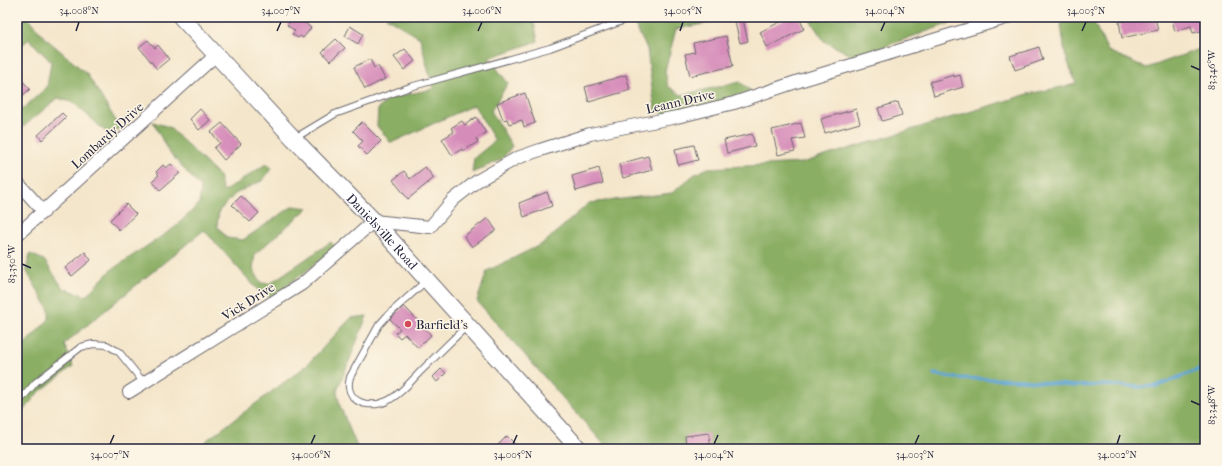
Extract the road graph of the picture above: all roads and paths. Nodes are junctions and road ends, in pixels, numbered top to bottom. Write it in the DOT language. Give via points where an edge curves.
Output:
graph roads {
  1 [pos="181,17"];
  2 [pos="633,17"];
  3 [pos="1009,17"];
  4 [pos="216,55"];
  5 [pos="294,139"];
  6 [pos="17,182"];
  7 [pos="44,212"];
  8 [pos="374,221"];
  9 [pos="17,235"];
  10 [pos="427,280"];
  11 [pos="468,326"];
  12 [pos="144,383"];
  13 [pos="129,392"];
  14 [pos="17,404"];
  15 [pos="579,449"];
  1 -- 4 [label="main road, Danielsville Road"];
  2 -- 5 [label="lane" via="550,48 410,87 335,114"];
  3 -- 8 [label="street, Leann Drive" via="734,103 590,134 517,158 477,181 453,200 430,227"];
  4 -- 5 [label="main road, Danielsville Road"];
  4 -- 7 [label="street, Lombardy Drive"];
  5 -- 8 [label="main road, Danielsville Road"];
  6 -- 7 [label="street"];
  7 -- 9 [label="street, Lombardy Drive"];
  8 -- 10 [label="main road, Danielsville Road"];
  8 -- 12 [label="street, Vick Drive" via="302,284"];
  10 -- 11 [label="main road, Danielsville Road"];
  10 -- 11 [label="lane" via="379,325 350,377 348,385 356,400 363,404 387,401 403,390"];
  11 -- 15 [label="main road, Danielsville Road"];
  12 -- 13 [label="street, Vick Drive"];
  12 -- 14 [label="lane" via="120,352 107,344 93,344 81,347 36,382"];
}
